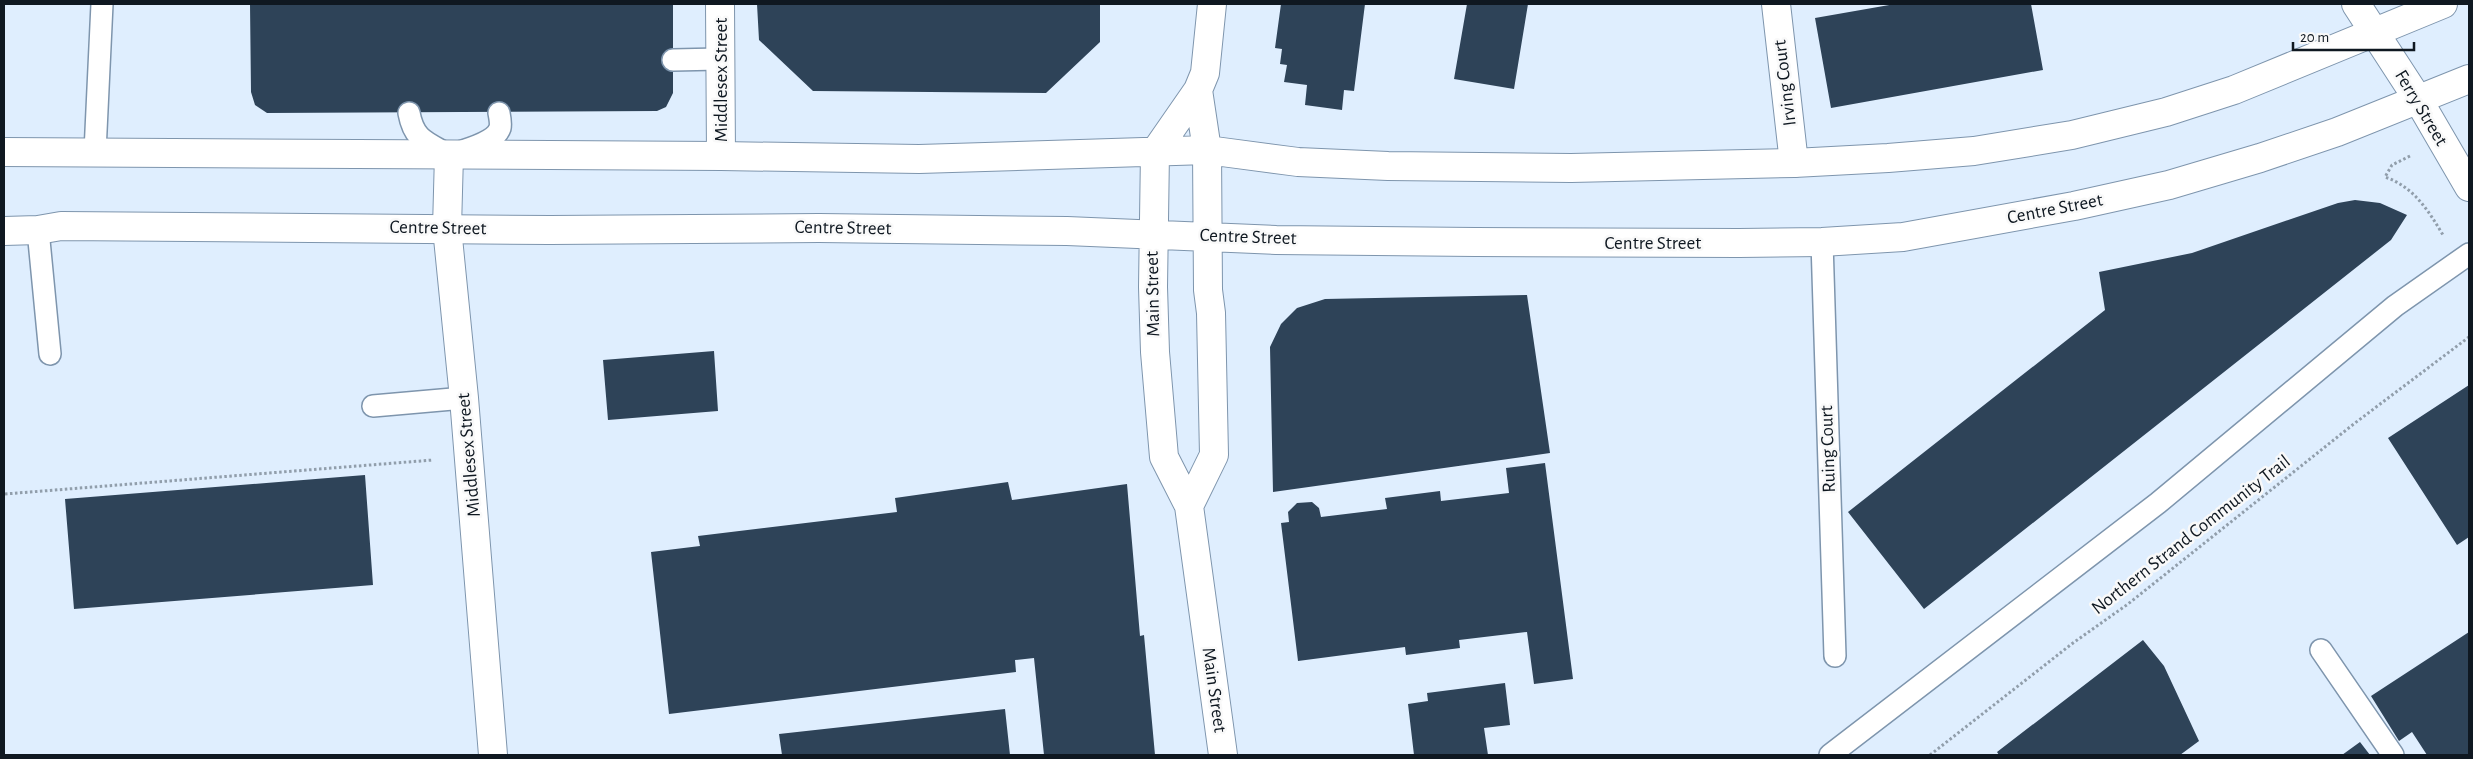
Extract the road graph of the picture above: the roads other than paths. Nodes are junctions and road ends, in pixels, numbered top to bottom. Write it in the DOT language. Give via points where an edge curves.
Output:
graph roads {
  1 [pos="102,4"];
  2 [pos="720,4"];
  3 [pos="1212,4"];
  4 [pos="1776,4"];
  5 [pos="2356,4"];
  6 [pos="2443,4"];
  7 [pos="2373,34"];
  8 [pos="719,59"];
  9 [pos="673,60"];
  10 [pos="2469,79"];
  11 [pos="1198,90"];
  12 [pos="2419,101"];
  13 [pos="408,113"];
  14 [pos="499,113"];
  15 [pos="1207,150"];
  16 [pos="4,152"];
  17 [pos="96,152"];
  18 [pos="1154,152"];
  19 [pos="449,155"];
  20 [pos="721,156"];
  21 [pos="1794,162"];
  22 [pos="2469,187"];
  23 [pos="448,228"];
  24 [pos="38,230"];
  25 [pos="4,231"];
  26 [pos="1152,233"];
  27 [pos="1208,236"];
  28 [pos="1822,242"];
  29 [pos="2464,258"];
  30 [pos="50,354"];
  31 [pos="464,398"];
  32 [pos="372,406"];
  33 [pos="1189,506"];
  34 [pos="2321,650"];
  35 [pos="1835,656"];
  36 [pos="493,755"];
  37 [pos="1224,755"];
  38 [pos="1830,755"];
  39 [pos="2393,755"];
  1 -- 17 [label="lane"];
  2 -- 8 [label="main road, Middlesex Street"];
  3 -- 11 [label="main road" via="1205,73"];
  4 -- 21 [label="main road, Irving Court"];
  5 -- 7 [label="main road, Ferry Street"];
  6 -- 7 [label="main road"];
  7 -- 12 [label="main road, Ferry Street"];
  7 -- 21 [label="main road" via="2234,90 2166,112 2090,130 1974,151"];
  8 -- 9 [label="lane"];
  8 -- 20 [label="main road, Middlesex Street"];
  10 -- 12 [label="main road, Centre Street"];
  11 -- 15 [label="main road"];
  11 -- 18 [label="main road"];
  12 -- 22 [label="main road, Ferry Street"];
  12 -- 28 [label="main road, Centre Street" via="2260,158 2169,185 1903,237"];
  13 -- 19 [label="lane" via="418,138"];
  14 -- 19 [label="lane" via="500,127 496,135"];
  15 -- 18 [label="main road"];
  15 -- 21 [label="main road" via="1298,162 1388,166 1571,168"];
  15 -- 27 [label="main road"];
  16 -- 17 [label="main road"];
  17 -- 19 [label="main road"];
  18 -- 20 [label="main road" via="919,159"];
  18 -- 26 [label="main road, Main Street"];
  19 -- 20 [label="main road"];
  19 -- 23 [label="main road, Middlesex Street"];
  23 -- 24 [label="main road, Centre Street" via="62,226"];
  23 -- 26 [label="main road, Centre Street" via="628,230 722,227"];
  23 -- 31 [label="main road, Middlesex Street"];
  24 -- 25 [label="main road, Centre Street"];
  24 -- 30 [label="lane"];
  26 -- 27 [label="main road, Centre Street"];
  26 -- 33 [label="main road, Main Street" via="1154,352 1164,457"];
  27 -- 28 [label="main road, Centre Street" via="1475,242"];
  27 -- 33 [label="main road" via="1214,455"];
  28 -- 35 [label="lane, Ruing Court"];
  29 -- 38 [label="lane" via="2395,306 2158,503"];
  31 -- 32 [label="lane"];
  31 -- 36 [label="main road, Middlesex Street"];
  33 -- 37 [label="main road, Main Street"];
  34 -- 39 [label="lane"];
}
